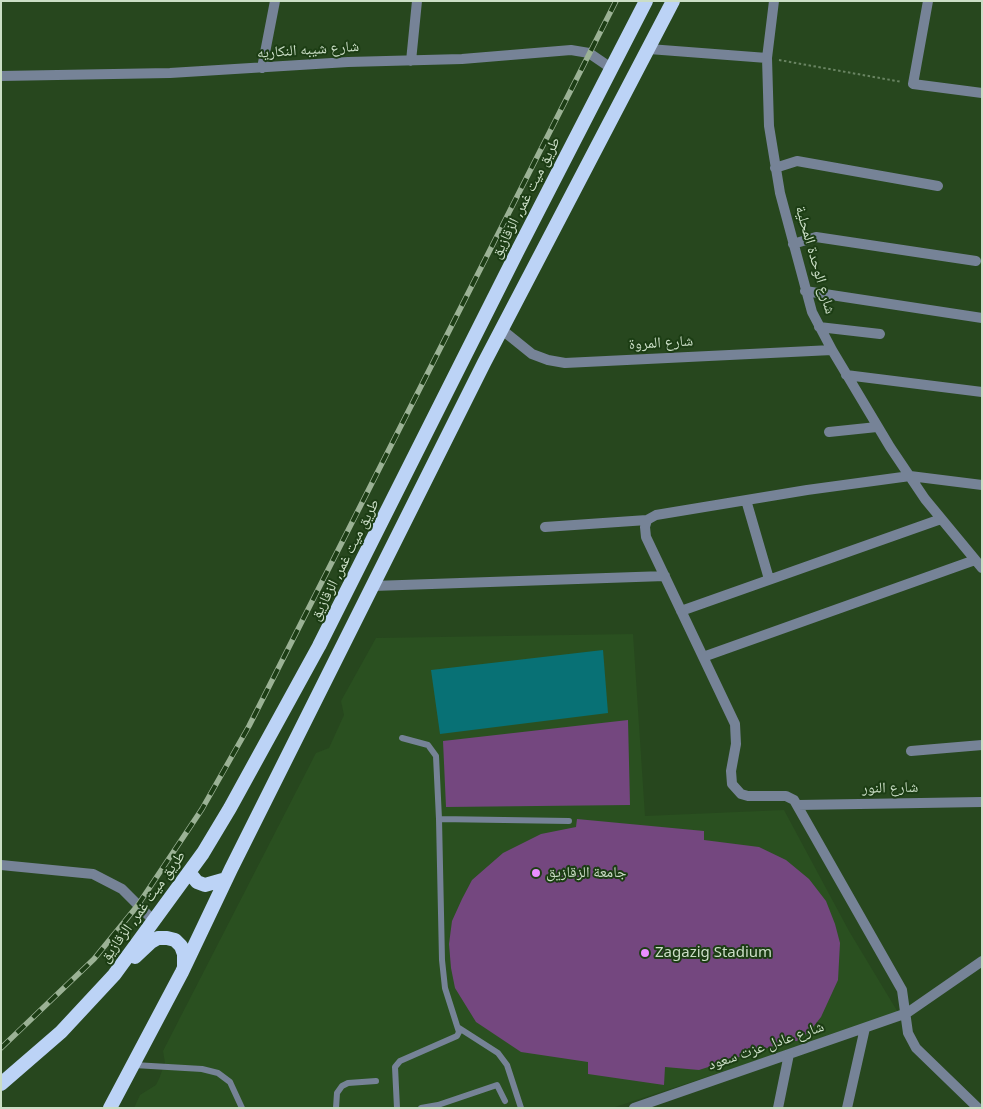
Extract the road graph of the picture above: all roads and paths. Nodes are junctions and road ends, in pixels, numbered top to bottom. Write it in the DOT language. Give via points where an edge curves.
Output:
graph roads {
  1 [pos="275,1"];
  2 [pos="417,1"];
  3 [pos="646,1"];
  4 [pos="673,1"];
  5 [pos="774,1"];
  6 [pos="928,1"];
  7 [pos="649,49"];
  8 [pos="766,58"];
  9 [pos="411,61"];
  10 [pos="262,68"];
  11 [pos="611,68"];
  12 [pos="1,76"];
  13 [pos="914,84"];
  14 [pos="982,93"];
  15 [pos="775,168"];
  16 [pos="938,186"];
  17 [pos="793,244"];
  18 [pos="976,262"];
  19 [pos="805,292"];
  20 [pos="982,318"];
  21 [pos="819,327"];
  22 [pos="501,329"];
  23 [pos="880,334"];
  24 [pos="832,350"];
  25 [pos="846,375"];
  26 [pos="982,392"];
  27 [pos="877,427"];
  28 [pos="829,432"];
  29 [pos="910,476"];
  30 [pos="982,485"];
  31 [pos="746,500"];
  32 [pos="941,519"];
  33 [pos="647,520"];
  34 [pos="545,527"];
  35 [pos="978,564"];
  36 [pos="665,576"];
  37 [pos="769,579"];
  38 [pos="373,586"];
  39 [pos="681,611"];
  40 [pos="703,657"];
  41 [pos="402,738"];
  42 [pos="982,745"];
  43 [pos="911,751"];
  44 [pos="982,802"];
  45 [pos="798,804"];
  46 [pos="439,819"];
  47 [pos="570,821"];
  48 [pos="1,865"];
  49 [pos="189,872"];
  50 [pos="226,879"];
  51 [pos="154,921"];
  52 [pos="982,961"];
  53 [pos="182,972"];
  54 [pos="114,975"];
  55 [pos="907,1013"];
  56 [pos="459,1028"];
  57 [pos="865,1028"];
  58 [pos="789,1054"];
  59 [pos="133,1064"];
  60 [pos="376,1081"];
  61 [pos="1,1084"];
  62 [pos="505,1101"];
  63 [pos="655,1104"];
  64 [pos="110,1108"];
  65 [pos="242,1108"];
  66 [pos="336,1108"];
  67 [pos="397,1108"];
  68 [pos="421,1108"];
  69 [pos="521,1108"];
  70 [pos="634,1108"];
  71 [pos="778,1108"];
  72 [pos="847,1108"];
  73 [pos="978,1108"];
  1 -- 10 [label="street"];
  2 -- 9 [label="street"];
  3 -- 11 [label="highway, طريق ميت غمر, الزقازيق"];
  4 -- 7 [label="highway"];
  5 -- 8 [label="street, شارع الوحدة المحلية"];
  6 -- 13 [label="street"];
  7 -- 8 [label="street"];
  7 -- 22 [label="highway"];
  8 -- 13 [label="path"];
  8 -- 15 [label="street, شارع الوحدة المحلية" via="769,126"];
  9 -- 10 [label="street, شارع شيبه النكاريه"];
  9 -- 11 [label="street, شارع شيبه النكاريه" via="571,50 590,53"];
  10 -- 12 [label="street, شارع شيبه النكاريه"];
  11 -- 49 [label="highway, طريق ميت غمر, الزقازيق" via="319,646 230,808"];
  13 -- 14 [label="street"];
  15 -- 16 [label="street" via="796,161"];
  15 -- 17 [label="street, شارع الوحدة المحلية"];
  17 -- 18 [label="street" via="816,237"];
  17 -- 19 [label="street, شارع الوحدة المحلية"];
  19 -- 20 [label="street"];
  19 -- 21 [label="street, شارع الوحدة المحلية"];
  21 -- 23 [label="street"];
  21 -- 24 [label="street, شارع الوحدة المحلية"];
  22 -- 24 [label="street, شارع المروة" via="532,354 565,363"];
  22 -- 38 [label="highway"];
  24 -- 25 [label="street, شارع الوحدة المحلية"];
  25 -- 26 [label="street"];
  25 -- 27 [label="street, شارع الوحدة المحلية"];
  27 -- 28 [label="street"];
  27 -- 29 [label="street, شارع الوحدة المحلية"];
  29 -- 30 [label="street"];
  29 -- 31 [label="street"];
  29 -- 32 [label="street, شارع الوحدة المحلية"];
  31 -- 33 [label="street" via="656,515"];
  31 -- 37 [label="street"];
  32 -- 35 [label="street, شارع الوحدة المحلية"];
  32 -- 37 [label="street"];
  33 -- 34 [label="street"];
  33 -- 36 [label="street" via="646,537"];
  35 -- 40 [label="street"];
  36 -- 38 [label="street"];
  36 -- 39 [label="street"];
  37 -- 39 [label="street"];
  38 -- 50 [label="highway"];
  39 -- 40 [label="street"];
  40 -- 45 [label="street" via="735,724 732,784 741,794 786,796"];
  41 -- 46 [label="lane" via="433,749"];
  42 -- 43 [label="street"];
  44 -- 45 [label="street, شارع النور"];
  45 -- 55 [label="street" via="902,990"];
  46 -- 47 [label="lane"];
  46 -- 56 [label="lane" via="442,960 445,988"];
  48 -- 51 [label="street" via="93,874 122,889"];
  49 -- 50 [label="highway" via="193,880 205,885"];
  49 -- 51 [label="highway, طريق ميت غمر, الزقازيق"];
  50 -- 53 [label="highway"];
  51 -- 54 [label="highway, طريق ميت غمر, الزقازيق"];
  52 -- 55 [label="street, شارع عادل عزت سعود"];
  53 -- 54 [label="highway" via="184,954 181,946 175,940 158,938"];
  53 -- 59 [label="highway"];
  54 -- 61 [label="highway, طريق ميت غمر, الزقازيق" via="61,1032"];
  55 -- 57 [label="street, شارع عادل عزت سعود"];
  55 -- 73 [label="street" via="908,1033 916,1048"];
  56 -- 67 [label="lane" via="457,1036 400,1061 394,1067"];
  56 -- 69 [label="lane" via="498,1053 507,1065"];
  57 -- 58 [label="street, شارع عادل عزت سعود"];
  57 -- 72 [label="street"];
  58 -- 63 [label="street, شارع عادل عزت سعود"];
  58 -- 71 [label="street"];
  59 -- 64 [label="highway"];
  59 -- 65 [label="lane" via="218,1073 230,1082"];
  60 -- 66 [label="lane" via="342,1086 337,1093"];
  62 -- 68 [label="lane" via="497,1085"];
  63 -- 70 [label="street, شارع عادل عزت سعود"];
}
